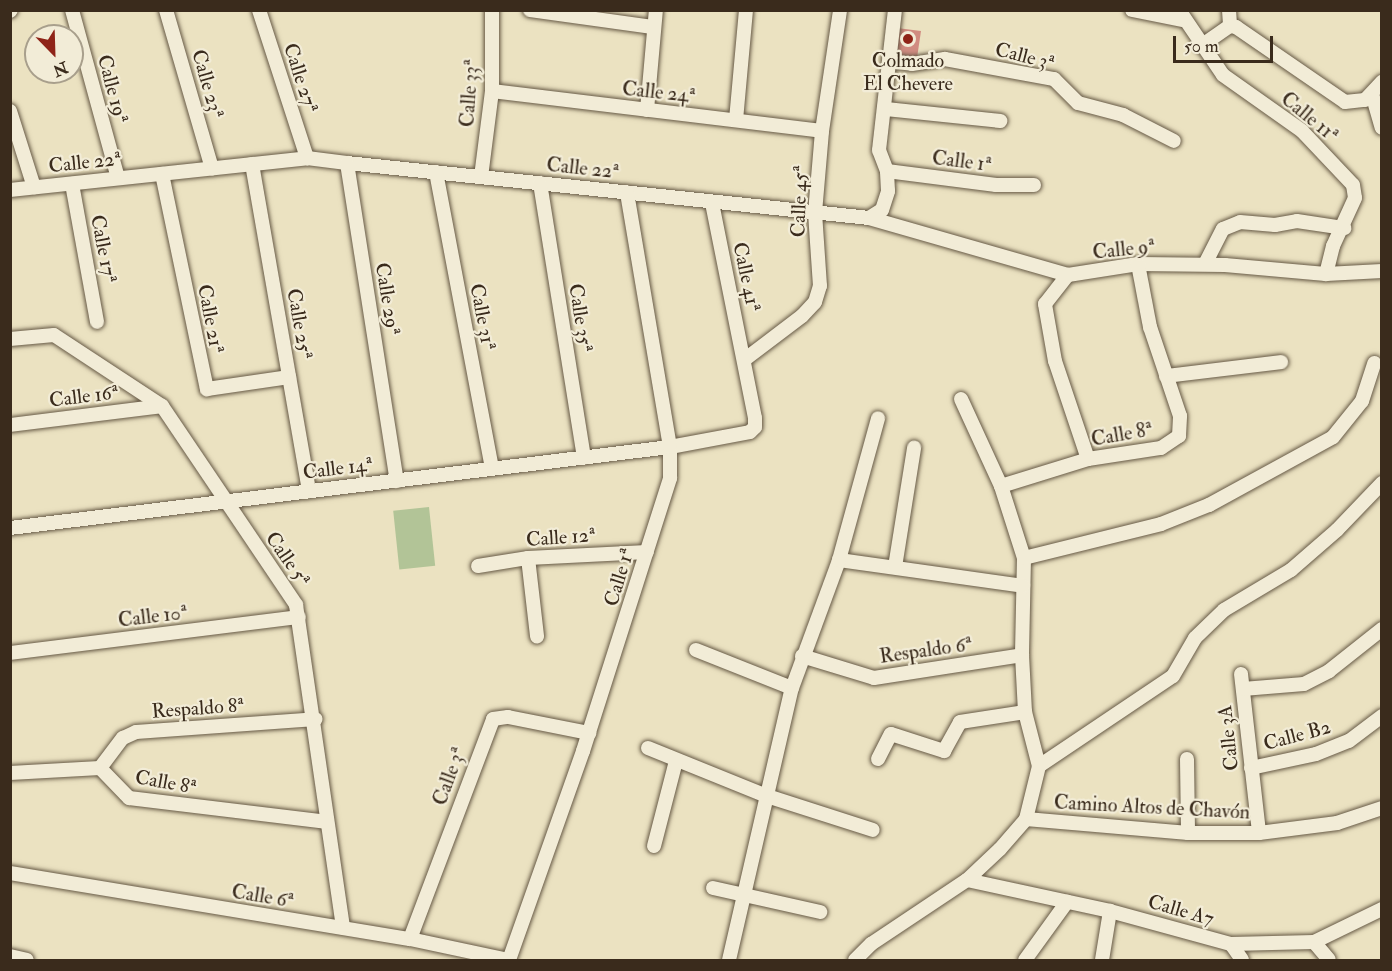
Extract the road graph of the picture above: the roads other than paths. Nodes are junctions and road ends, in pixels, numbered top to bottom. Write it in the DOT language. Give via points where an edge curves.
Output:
graph roads {
  1 [pos="72,10"];
  2 [pos="166,10"];
  3 [pos="259,10"];
  4 [pos="492,10"];
  5 [pos="530,10"];
  6 [pos="656,10"];
  7 [pos="746,10"];
  8 [pos="840,10"];
  9 [pos="895,10"];
  10 [pos="1132,10"];
  11 [pos="1229,10"];
  12 [pos="1181,15"];
  13 [pos="1230,26"];
  14 [pos="653,27"];
  15 [pos="1201,46"];
  16 [pos="889,61"];
  17 [pos="1382,82"];
  18 [pos="492,91"];
  19 [pos="1372,94"];
  20 [pos="886,109"];
  21 [pos="647,110"];
  22 [pos="10,111"];
  23 [pos="736,120"];
  24 [pos="1000,121"];
  25 [pos="1382,128"];
  26 [pos="822,131"];
  27 [pos="1174,141"];
  28 [pos="307,158"];
  29 [pos="347,163"];
  30 [pos="252,164"];
  31 [pos="212,168"];
  32 [pos="887,171"];
  33 [pos="436,172"];
  34 [pos="162,174"];
  35 [pos="481,177"];
  36 [pos="118,178"];
  37 [pos="540,183"];
  38 [pos="72,184"];
  39 [pos="1034,185"];
  40 [pos="34,187"];
  41 [pos="10,190"];
  42 [pos="627,193"];
  43 [pos="711,202"];
  44 [pos="815,213"];
  45 [pos="868,218"];
  46 [pos="1344,228"];
  47 [pos="1138,264"];
  48 [pos="1205,264"];
  49 [pos="1382,270"];
  50 [pos="1326,274"];
  51 [pos="1068,275"];
  52 [pos="98,322"];
  53 [pos="10,339"];
  54 [pos="744,360"];
  55 [pos="1281,362"];
  56 [pos="1374,363"];
  57 [pos="1166,376"];
  58 [pos="289,377"];
  59 [pos="961,399"];
  60 [pos="162,406"];
  61 [pos="878,418"];
  62 [pos="10,424"];
  63 [pos="670,447"];
  64 [pos="914,448"];
  65 [pos="584,458"];
  66 [pos="1088,459"];
  67 [pos="492,469"];
  68 [pos="397,481"];
  69 [pos="1382,483"];
  70 [pos="1001,486"];
  71 [pos="309,491"];
  72 [pos="224,502"];
  73 [pos="10,528"];
  74 [pos="647,552"];
  75 [pos="528,558"];
  76 [pos="1024,558"];
  77 [pos="839,560"];
  78 [pos="478,566"];
  79 [pos="895,567"];
  80 [pos="1023,586"];
  81 [pos="299,617"];
  82 [pos="1382,629"];
  83 [pos="537,636"];
  84 [pos="696,650"];
  85 [pos="10,653"];
  86 [pos="1022,655"];
  87 [pos="802,656"];
  88 [pos="1241,674"];
  89 [pos="792,688"];
  90 [pos="1243,689"];
  91 [pos="1025,712"];
  92 [pos="1382,716"];
  93 [pos="316,719"];
  94 [pos="589,733"];
  95 [pos="648,748"];
  96 [pos="878,759"];
  97 [pos="1187,759"];
  98 [pos="676,761"];
  99 [pos="1039,766"];
  100 [pos="100,768"];
  101 [pos="1251,768"];
  102 [pos="10,773"];
  103 [pos="767,796"];
  104 [pos="1382,808"];
  105 [pos="1026,819"];
  106 [pos="326,822"];
  107 [pos="873,831"];
  108 [pos="1188,833"];
  109 [pos="1259,833"];
  110 [pos="654,846"];
  111 [pos="10,873"];
  112 [pos="967,880"];
  113 [pos="713,888"];
  114 [pos="744,896"];
  115 [pos="1067,902"];
  116 [pos="1382,909"];
  117 [pos="1110,911"];
  118 [pos="820,912"];
  119 [pos="343,928"];
  120 [pos="410,939"];
  121 [pos="1314,942"];
  122 [pos="1231,944"];
  123 [pos="10,956"];
  124 [pos="27,960"];
  125 [pos="509,960"];
  126 [pos="729,960"];
  127 [pos="855,960"];
  128 [pos="1025,960"];
  129 [pos="1102,960"];
  130 [pos="1242,960"];
  131 [pos="1329,960"];
  1 -- 36 [label="street, Calle 19ª"];
  2 -- 31 [label="street, Calle 23ª"];
  3 -- 28 [label="street, Calle 27ª"];
  4 -- 18 [label="street, Calle 33ª"];
  5 -- 14 [label="street"];
  6 -- 14 [label="street"];
  7 -- 23 [label="street"];
  8 -- 26 [label="street, Calle 45ª"];
  9 -- 16 [label="street"];
  10 -- 12 [label="street"];
  11 -- 13 [label="street"];
  12 -- 15 [label="street, Calle 11ª"];
  13 -- 15 [label="street"];
  13 -- 19 [label="street" via="1345,102 1354,103"];
  14 -- 21 [label="street"];
  15 -- 46 [label="street, Calle 11ª" via="1222,75 1302,131 1344,172 1353,185 1355,198"];
  16 -- 20 [label="street"];
  16 -- 27 [label="street, Calle 3ª" via="912,64 945,59 1054,79 1078,104 1123,115"];
  17 -- 19 [label="street"];
  18 -- 21 [label="street, Calle 24ª"];
  18 -- 35 [label="street, Calle 33ª"];
  19 -- 25 [label="street"];
  20 -- 24 [label="street"];
  20 -- 32 [label="street" via="879,150"];
  21 -- 23 [label="street, Calle 24ª"];
  22 -- 40 [label="street"];
  23 -- 26 [label="street, Calle 24ª"];
  26 -- 44 [label="street, Calle 45ª"];
  28 -- 29 [label="street"];
  28 -- 30 [label="street, Calle 22ª"];
  29 -- 33 [label="street, Calle 22ª"];
  29 -- 68 [label="street, Calle 29ª"];
  30 -- 31 [label="street, Calle 22ª"];
  30 -- 58 [label="street, Calle 25ª"];
  31 -- 34 [label="street, Calle 22ª"];
  32 -- 39 [label="street, Calle 1ª" via="996,185"];
  32 -- 45 [label="street" via="888,191 882,210"];
  33 -- 35 [label="street, Calle 22ª"];
  33 -- 67 [label="street, Calle 31ª"];
  34 -- 36 [label="street, Calle 22ª"];
  34 -- 58 [label="street, Calle 21ª" via="207,389"];
  35 -- 37 [label="street, Calle 22ª"];
  36 -- 38 [label="street, Calle 22ª"];
  37 -- 42 [label="street, Calle 22ª"];
  37 -- 65 [label="street, Calle 35ª"];
  38 -- 40 [label="street, Calle 22ª"];
  38 -- 52 [label="street, Calle 17ª"];
  40 -- 41 [label="street, Calle 22ª"];
  42 -- 43 [label="street, Calle 22ª"];
  42 -- 63 [label="street, Calle 1ª"];
  43 -- 44 [label="street, Calle 22ª"];
  43 -- 54 [label="street, Calle 41ª"];
  44 -- 45 [label="street, Calle 22ª"];
  44 -- 54 [label="street, Calle 45ª" via="820,286 815,302"];
  45 -- 51 [label="street, Calle 22ª"];
  46 -- 48 [label="street" via="1297,222 1240,222 1223,229"];
  46 -- 50 [label="street, Calle 11ª" via="1333,246"];
  47 -- 48 [label="street, Calle 9ª"];
  47 -- 51 [label="street, Calle 9ª"];
  47 -- 57 [label="street, Calle 8ª" via="1150,327"];
  48 -- 50 [label="street, Calle 9ª"];
  49 -- 50 [label="street, Calle 9ª"];
  51 -- 66 [label="street, Calle 9ª" via="1045,304 1055,361"];
  53 -- 60 [label="street, Calle 5ª" via="54,335"];
  54 -- 63 [label="street, Calle 41ª" via="755,427 750,432"];
  55 -- 57 [label="street"];
  56 -- 76 [label="street" via="1362,401 1333,437 1209,505 1161,524"];
  57 -- 66 [label="street, Calle 8ª" via="1182,426 1179,436 1161,448"];
  58 -- 71 [label="street, Calle 25ª"];
  59 -- 70 [label="street"];
  60 -- 62 [label="street, Calle 16ª"];
  60 -- 72 [label="street, Calle 5ª"];
  61 -- 77 [label="street"];
  63 -- 65 [label="street, Calle 14ª"];
  63 -- 74 [label="street, Calle 1ª" via="670,478"];
  64 -- 79 [label="street"];
  65 -- 67 [label="street, Calle 14ª"];
  66 -- 70 [label="street, Calle 8ª"];
  67 -- 68 [label="street, Calle 14ª"];
  68 -- 71 [label="street, Calle 14ª"];
  69 -- 99 [label="street" via="1338,530 1291,570 1224,610 1195,638 1173,676"];
  70 -- 76 [label="street"];
  71 -- 72 [label="street, Calle 14ª"];
  72 -- 73 [label="street, Calle 14ª"];
  72 -- 81 [label="street, Calle 5ª" via="296,605"];
  74 -- 75 [label="street, Calle 12ª"];
  74 -- 94 [label="street, Calle 1ª"];
  75 -- 78 [label="street, Calle 12ª"];
  75 -- 83 [label="street"];
  76 -- 80 [label="street"];
  77 -- 79 [label="street"];
  77 -- 87 [label="street"];
  79 -- 80 [label="street"];
  80 -- 86 [label="street"];
  81 -- 85 [label="street, Calle 10ª"];
  81 -- 93 [label="street, Calle 5ª"];
  82 -- 90 [label="street" via="1329,671 1304,684"];
  84 -- 89 [label="street"];
  86 -- 87 [label="street, Respaldo 6ª" via="874,678"];
  86 -- 91 [label="street"];
  87 -- 89 [label="street"];
  88 -- 90 [label="street, Calle 3A"];
  89 -- 103 [label="street"];
  90 -- 101 [label="street, Calle 3A"];
  91 -- 96 [label="street" via="960,722 944,751 891,734"];
  91 -- 99 [label="street"];
  92 -- 101 [label="street, Calle B2" via="1349,741 1316,754"];
  93 -- 100 [label="street, Respaldo 8ª" via="136,732 123,738"];
  93 -- 106 [label="street, Calle 5ª"];
  94 -- 120 [label="street, Calle 3ª" via="508,717 493,719"];
  94 -- 125 [label="street, Calle 1ª"];
  95 -- 98 [label="street"];
  97 -- 108 [label="street"];
  98 -- 103 [label="street"];
  98 -- 110 [label="street"];
  99 -- 105 [label="street"];
  100 -- 102 [label="street"];
  100 -- 106 [label="street, Calle 8ª" via="129,798"];
  101 -- 109 [label="street, Calle 3A"];
  103 -- 107 [label="street"];
  103 -- 114 [label="street"];
  104 -- 109 [label="street, Camino Altos de Chavón" via="1337,823"];
  105 -- 108 [label="street, Camino Altos de Chavón"];
  105 -- 112 [label="street"];
  106 -- 119 [label="street, Calle 5ª"];
  108 -- 109 [label="street, Camino Altos de Chavón"];
  111 -- 119 [label="street, Calle 6ª"];
  112 -- 115 [label="street, Calle A7"];
  112 -- 127 [label="street" via="870,944"];
  113 -- 114 [label="street"];
  114 -- 118 [label="street"];
  114 -- 126 [label="street"];
  115 -- 117 [label="street, Calle A7"];
  115 -- 128 [label="street"];
  116 -- 121 [label="street, Calle A7"];
  117 -- 122 [label="street, Calle A7"];
  117 -- 129 [label="street"];
  119 -- 120 [label="street, Calle 6ª"];
  120 -- 125 [label="street, Calle 6ª"];
  121 -- 122 [label="street, Calle A7"];
  121 -- 131 [label="street"];
  122 -- 130 [label="street"];
  123 -- 124 [label="street"];
}
